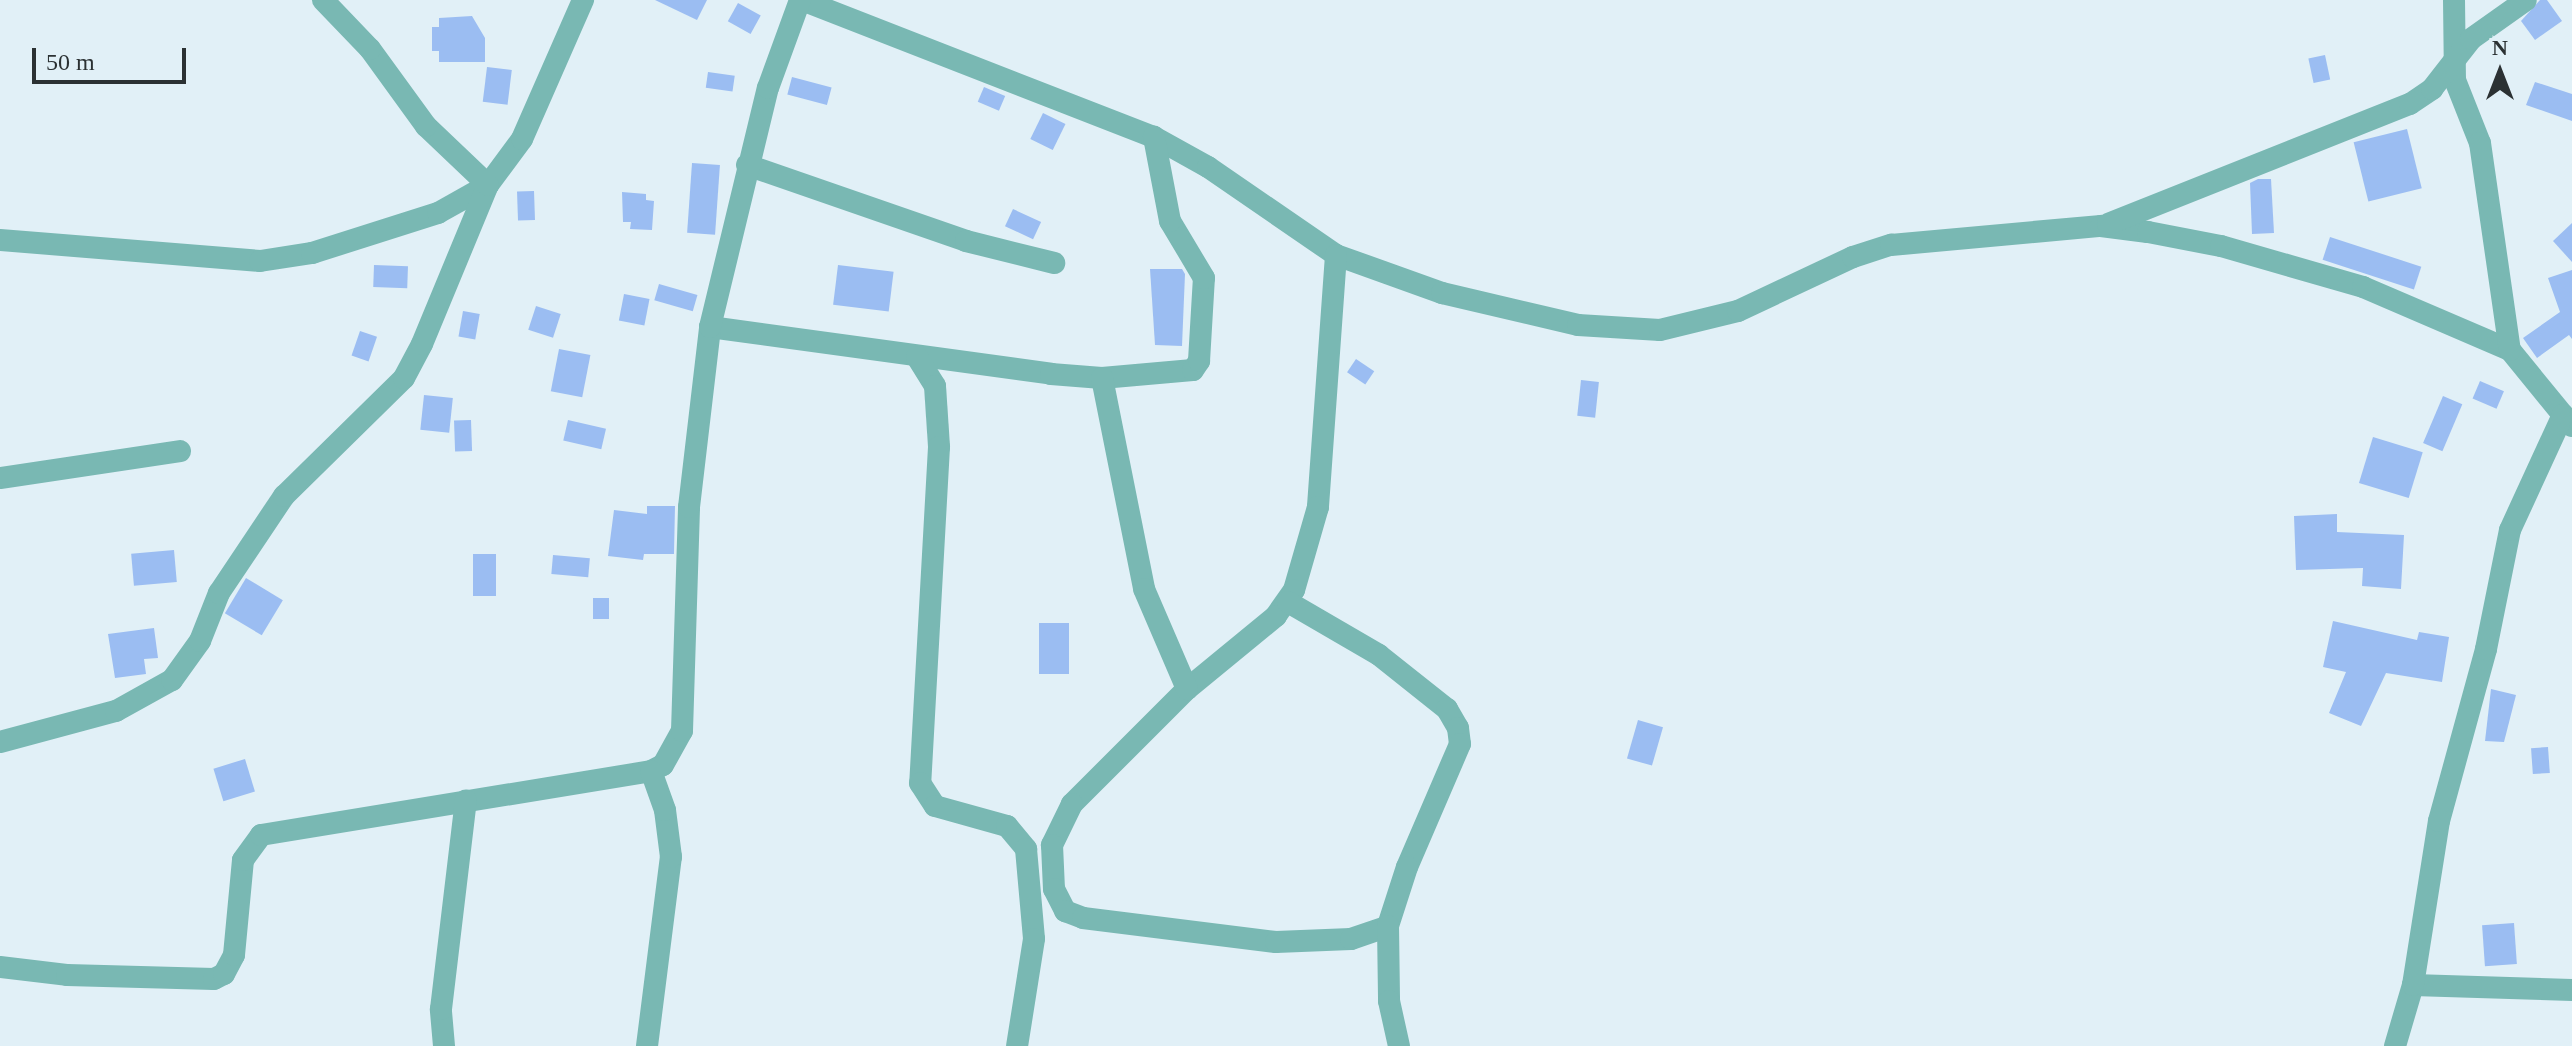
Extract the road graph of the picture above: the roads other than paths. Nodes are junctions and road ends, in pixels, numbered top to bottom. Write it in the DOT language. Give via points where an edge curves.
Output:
graph roads {
  1 [pos="323,0"];
  2 [pos="583,0"];
  3 [pos="801,0"];
  4 [pos="2454,0"];
  5 [pos="2526,0"];
  6 [pos="2458,54"];
  7 [pos="1154,137"];
  8 [pos="747,165"];
  9 [pos="488,185"];
  10 [pos="2101,226"];
  11 [pos="0,240"];
  12 [pos="1336,255"];
  13 [pos="1054,263"];
  14 [pos="710,327"];
  15 [pos="2510,350"];
  16 [pos="917,357"];
  17 [pos="1102,378"];
  18 [pos="2568,420"];
  19 [pos="180,451"];
  20 [pos="0,478"];
  21 [pos="1288,602"];
  22 [pos="1187,689"];
  23 [pos="0,742"];
  24 [pos="651,771"];
  25 [pos="466,800"];
  26 [pos="1388,926"];
  27 [pos="0,967"];
  28 [pos="2413,985"];
  29 [pos="2572,990"];
  30 [pos="444,1046"];
  31 [pos="647,1046"];
  32 [pos="1017,1046"];
  33 [pos="1399,1046"];
  34 [pos="2395,1046"];
  1 -- 9 [label="street" via="370,49 426,126"];
  2 -- 9 [label="street" via="543,99"];
  3 -- 7 [label="street"];
  3 -- 8 [label="street"];
  4 -- 6 [label="street"];
  5 -- 6 [label="street"];
  6 -- 10 [label="street" via="2432,89 2393,112"];
  6 -- 15 [label="street" via="2455,80 2480,143"];
  7 -- 12 [label="street" via="1208,167"];
  7 -- 17 [label="street" via="1173,230 1204,278 1198,365 1174,373"];
  8 -- 13 [label="street" via="966,241"];
  8 -- 14 [label="street"];
  9 -- 11 [label="street" via="401,227 280,260 207,259"];
  9 -- 23 [label="street" via="412,367 284,496 219,593 200,641 179,674 155,693 116,711"];
  10 -- 12 [label="street" via="1891,245 1853,257 1738,311 1660,330 1578,325 1398,280"];
  10 -- 15 [label="street" via="2221,246 2363,287"];
  12 -- 21 [label="street" via="1318,507 1301,575"];
  14 -- 16 [label="street"];
  14 -- 24 [label="street" via="689,507 682,731 663,765"];
  15 -- 18 [label="street"];
  16 -- 17 [label="street"];
  16 -- 32 [label="street" via="935,386 939,434 920,783 935,806 1007,826 1026,849 1034,939"];
  17 -- 22 [label="street" via="1144,589"];
  18 -- 28 [label="street" via="2510,530 2486,649 2439,821"];
  19 -- 20 [label="street"];
  21 -- 22 [label="street"];
  21 -- 26 [label="street" via="1379,655 1447,709 1458,728 1460,744 1407,867"];
  22 -- 26 [label="street" via="1064,816 1052,845 1054,889 1065,911 1083,918 1276,942 1351,939"];
  24 -- 25 [label="street"];
  24 -- 31 [label="street" via="665,810 671,857"];
  25 -- 27 [label="street" via="261,835 243,860 234,955 219,977 67,975"];
  25 -- 30 [label="street" via="441,1009"];
  26 -- 33 [label="street" via="1389,1001"];
  28 -- 29 [label="street"];
  28 -- 34 [label="street"];
}
